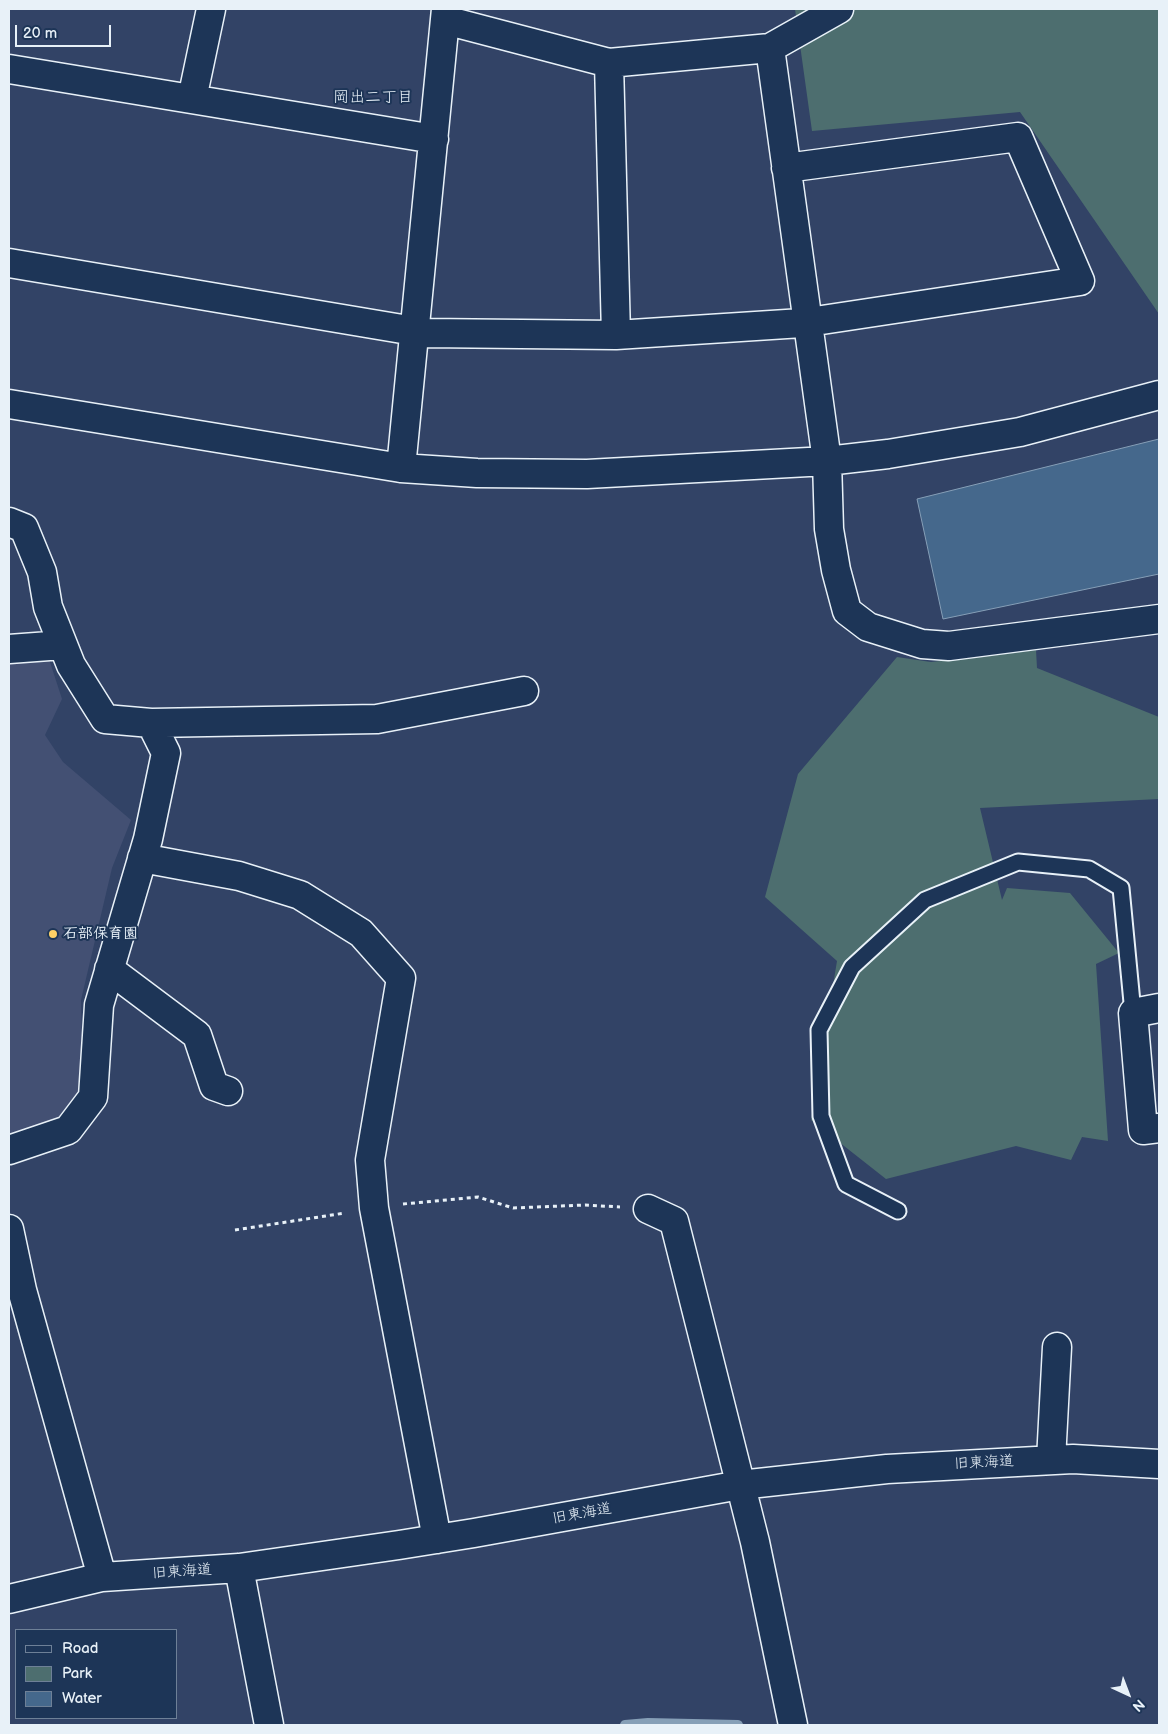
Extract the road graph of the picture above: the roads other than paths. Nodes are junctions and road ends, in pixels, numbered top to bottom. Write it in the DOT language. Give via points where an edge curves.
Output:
graph roads {
  1 [pos="211,9"];
  2 [pos="839,9"];
  3 [pos="446,14"];
  4 [pos="770,48"];
  5 [pos="609,63"];
  6 [pos="9,69"];
  7 [pos="192,99"];
  8 [pos="434,139"];
  9 [pos="786,168"];
  10 [pos="9,263"];
  11 [pos="808,321"];
  12 [pos="415,331"];
  13 [pos="616,335"];
  14 [pos="1159,395"];
  15 [pos="9,404"];
  16 [pos="827,461"];
  17 [pos="401,468"];
  18 [pos="9,522"];
  19 [pos="1159,618"];
  20 [pos="63,645"];
  21 [pos="9,649"];
  22 [pos="524,691"];
  23 [pos="151,723"];
  24 [pos="142,858"];
  25 [pos="109,969"];
  26 [pos="1159,1008"];
  27 [pos="1133,1013"];
  28 [pos="228,1092"];
  29 [pos="1159,1128"];
  30 [pos="9,1150"];
  31 [pos="648,1209"];
  32 [pos="898,1211"];
  33 [pos="9,1229"];
  34 [pos="15,1291"];
  35 [pos="1057,1346"];
  36 [pos="1051,1460"];
  37 [pos="1159,1464"];
  38 [pos="740,1485"];
  39 [pos="437,1539"];
  40 [pos="239,1568"];
  41 [pos="102,1577"];
  42 [pos="9,1598"];
  43 [pos="269,1725"];
  44 [pos="793,1725"];
  1 -- 7 [label="street"];
  2 -- 4 [label="street"];
  3 -- 5 [label="street"];
  3 -- 8 [label="street"];
  4 -- 5 [label="street"];
  4 -- 9 [label="street"];
  5 -- 13 [label="street"];
  6 -- 7 [label="street"];
  7 -- 8 [label="street"];
  8 -- 12 [label="street"];
  9 -- 11 [label="street"];
  9 -- 11 [label="street" via="1018,137 1080,281"];
  10 -- 12 [label="street"];
  11 -- 13 [label="street"];
  11 -- 16 [label="street"];
  12 -- 13 [label="street"];
  12 -- 17 [label="street"];
  14 -- 16 [label="street" via="1020,432"];
  15 -- 17 [label="street"];
  16 -- 17 [label="street" via="587,474 477,473"];
  16 -- 19 [label="street" via="829,529 836,570 847,611 868,627 922,644 949,646"];
  18 -- 20 [label="street" via="24,528 42,572 48,607"];
  20 -- 21 [label="street"];
  20 -- 23 [label="street" via="71,665 105,719"];
  22 -- 23 [label="street" via="377,719"];
  23 -- 24 [label="street" via="166,753"];
  24 -- 25 [label="street"];
  24 -- 39 [label="street" via="239,876 300,895 361,933 402,978 370,1160 374,1208"];
  25 -- 28 [label="street" via="197,1035 214,1086"];
  25 -- 30 [label="street" via="99,1005 93,1097 68,1130"];
  26 -- 27 [label="street"];
  27 -- 29 [label="street" via="1143,1130"];
  27 -- 32 [label="lane" via="1122,888 1089,869 1018,862 925,900 852,967 819,1030 821,1116 846,1184"];
  31 -- 38 [label="street" via="674,1221"];
  33 -- 34 [label="street"];
  34 -- 41 [label="street"];
  35 -- 36 [label="street"];
  36 -- 37 [label="street, 旧東海道" via="1073,1458"];
  36 -- 38 [label="street, 旧東海道" via="887,1469"];
  38 -- 39 [label="street, 旧東海道"];
  38 -- 44 [label="street"];
  39 -- 40 [label="street, 旧東海道"];
  40 -- 41 [label="street, 旧東海道"];
  40 -- 43 [label="street"];
  41 -- 42 [label="street, 旧東海道"];
}
